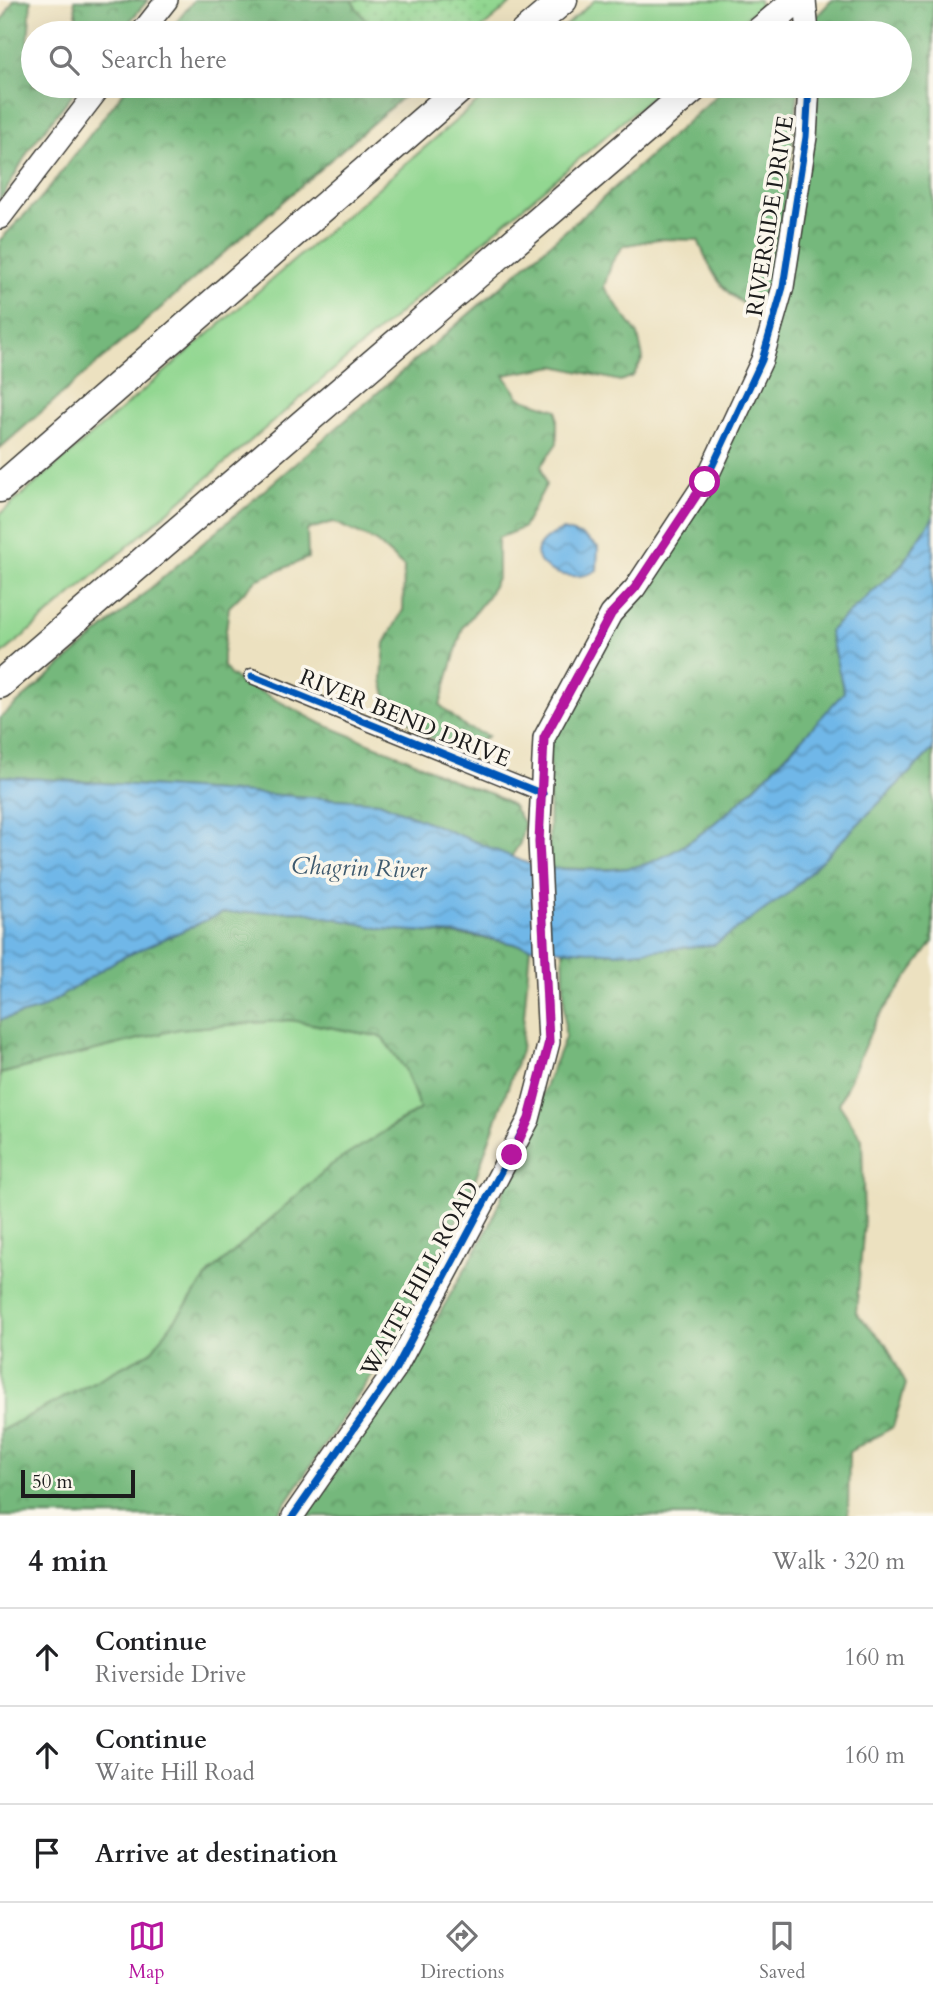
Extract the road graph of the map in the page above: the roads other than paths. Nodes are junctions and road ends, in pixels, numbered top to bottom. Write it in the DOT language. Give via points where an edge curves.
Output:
graph roads {
  1 [pos="167,0"];
  2 [pos="563,0"];
  3 [pos="797,0"];
  4 [pos="805,0"];
  5 [pos="150,21"];
  6 [pos="538,21"];
  7 [pos="772,21"];
  8 [pos="807,21"];
  9 [pos="92,98"];
  10 [pos="449,98"];
  11 [pos="682,98"];
  12 [pos="808,98"];
  13 [pos="0,218"];
  14 [pos="0,488"];
  15 [pos="252,676"];
  16 [pos="0,684"];
  17 [pos="543,794"];
  18 [pos="293,1516"];
  1 -- 5 [label="street"];
  2 -- 6 [label="highway"];
  3 -- 7 [label="highway"];
  4 -- 8 [label="street"];
  9 -- 13 [label="street"];
  10 -- 14 [label="highway"];
  11 -- 16 [label="highway"];
  12 -- 17 [label="street, RIVERSIDE DRIVE" via="783,287 762,360 705,482 635,588 611,614 544,738"];
  15 -- 17 [label="street, RIVER BEND DRIVE"];
  17 -- 18 [label="street, WAITE HILL ROAD" via="539,842 549,1042 529,1119 395,1370"];
}
